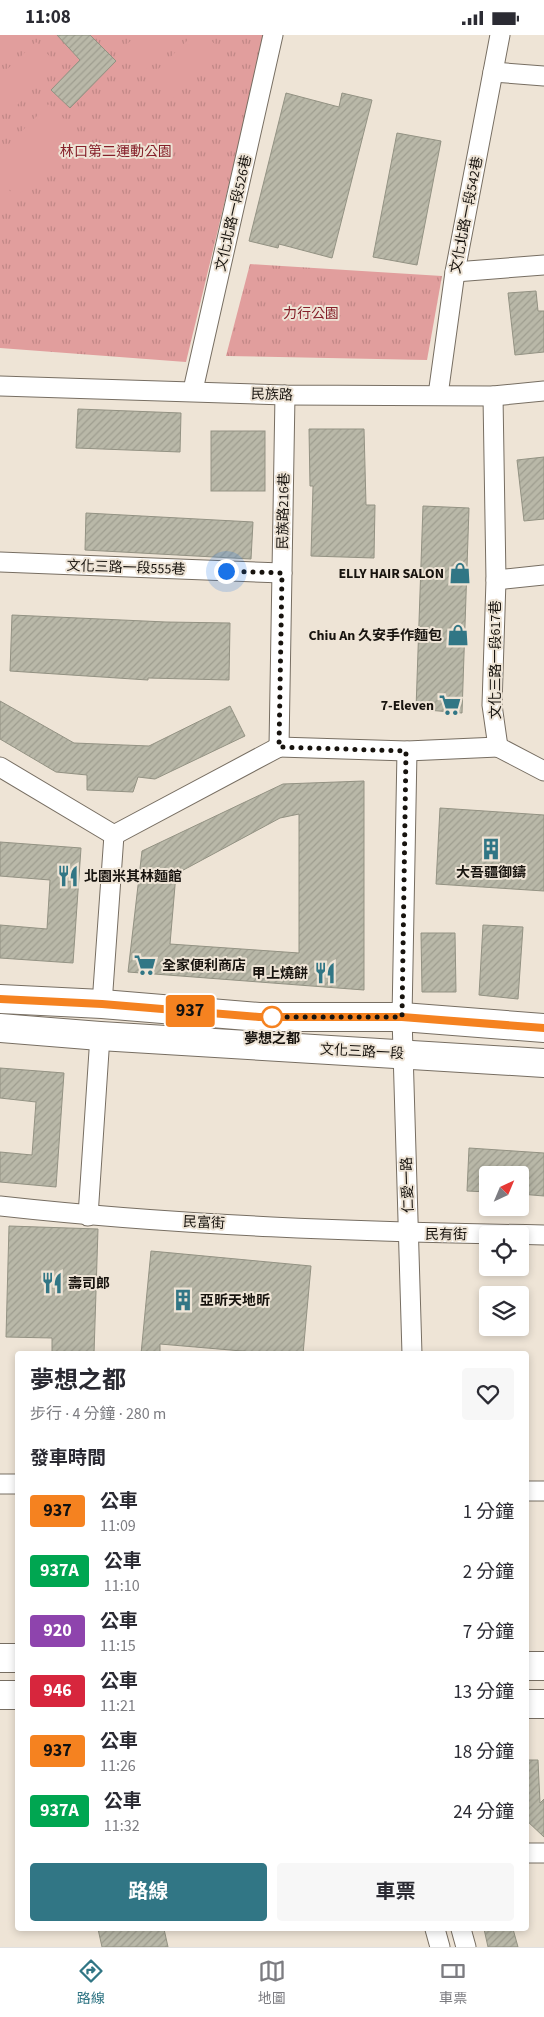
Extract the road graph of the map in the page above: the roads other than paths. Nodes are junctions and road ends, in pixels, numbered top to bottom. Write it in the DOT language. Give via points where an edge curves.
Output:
graph roads {
  1 [pos="273,35"];
  2 [pos="500,35"];
  3 [pos="493,72"];
  4 [pos="544,75"];
  5 [pos="544,265"];
  6 [pos="455,272"];
  7 [pos="0,386"];
  8 [pos="193,390"];
  9 [pos="544,391"];
  10 [pos="285,395"];
  11 [pos="438,395"];
  12 [pos="494,396"];
  13 [pos="0,562"];
  14 [pos="282,573"];
  15 [pos="544,575"];
  16 [pos="496,580"];
  17 [pos="279,747"];
  18 [pos="498,747"];
  19 [pos="406,751"];
  20 [pos="0,767"];
  21 [pos="544,771"];
  22 [pos="114,835"];
  23 [pos="0,999"];
  24 [pos="102,1004"];
  25 [pos="402,1017"];
  26 [pos="0,1028"];
  27 [pos="544,1028"];
  28 [pos="100,1037"];
  29 [pos="404,1054"];
  30 [pos="544,1063"];
  31 [pos="0,1206"];
  32 [pos="88,1216"];
  33 [pos="409,1233"];
  34 [pos="544,1235"];
  35 [pos="412,1351"];
  36 [pos="0,1484"];
  37 [pos="15,1484"];
  38 [pos="529,1491"];
  39 [pos="544,1491"];
  40 [pos="0,1658"];
  41 [pos="15,1658"];
  42 [pos="529,1666"];
  43 [pos="544,1666"];
  44 [pos="0,1695"];
  45 [pos="15,1695"];
  46 [pos="529,1704"];
  47 [pos="544,1704"];
  48 [pos="529,1853"];
  49 [pos="544,1853"];
  50 [pos="436,1931"];
  51 [pos="462,1931"];
  52 [pos="440,1947"];
  53 [pos="466,1947"];
  1 -- 8 [label="street, 文化北路一段526巷"];
  2 -- 3 [label="street, 文化北路一段542巷"];
  3 -- 4 [label="street"];
  3 -- 6 [label="street, 文化北路一段542巷"];
  5 -- 6 [label="street"];
  6 -- 11 [label="street, 文化北路一段542巷"];
  7 -- 8 [label="street, 民族路"];
  8 -- 10 [label="street, 民族路"];
  9 -- 12 [label="street, 民族路"];
  10 -- 11 [label="street, 民族路"];
  10 -- 14 [label="street, 民族路216巷"];
  11 -- 12 [label="street, 民族路"];
  12 -- 16 [label="street, 文化三路一段617巷"];
  13 -- 14 [label="street, 文化三路一段555巷"];
  14 -- 17 [label="street, 民族路216巷"];
  15 -- 16 [label="street, 文化三路一段617巷"];
  16 -- 18 [label="street, 文化三路一段617巷" via="492,705"];
  17 -- 19 [label="street"];
  17 -- 22 [label="street"];
  18 -- 19 [label="street"];
  18 -- 21 [label="street"];
  19 -- 25 [label="street, 仁愛一路"];
  20 -- 22 [label="street"];
  22 -- 24 [label="street"];
  23 -- 24 [label="street"];
  24 -- 25 [label="street" via="259,1017"];
  25 -- 27 [label="street"];
  25 -- 29 [label="street, 仁愛一路"];
  26 -- 28 [label="street, 文化三路一段"];
  28 -- 29 [label="street, 文化三路一段"];
  28 -- 32 [label="street"];
  29 -- 30 [label="street, 文化三路一段"];
  29 -- 33 [label="street, 仁愛一路"];
  31 -- 32 [label="street, 民富街"];
  32 -- 33 [label="street, 民富街"];
  33 -- 34 [label="street, 民有街"];
  33 -- 35 [label="street, 仁愛一路"];
  36 -- 37 [label="street"];
  38 -- 39 [label="street"];
  40 -- 41 [label="street"];
  42 -- 43 [label="street"];
  44 -- 45 [label="street"];
  46 -- 47 [label="street"];
  48 -- 49 [label="street"];
  50 -- 52 [label="street"];
  51 -- 53 [label="street"];
}
